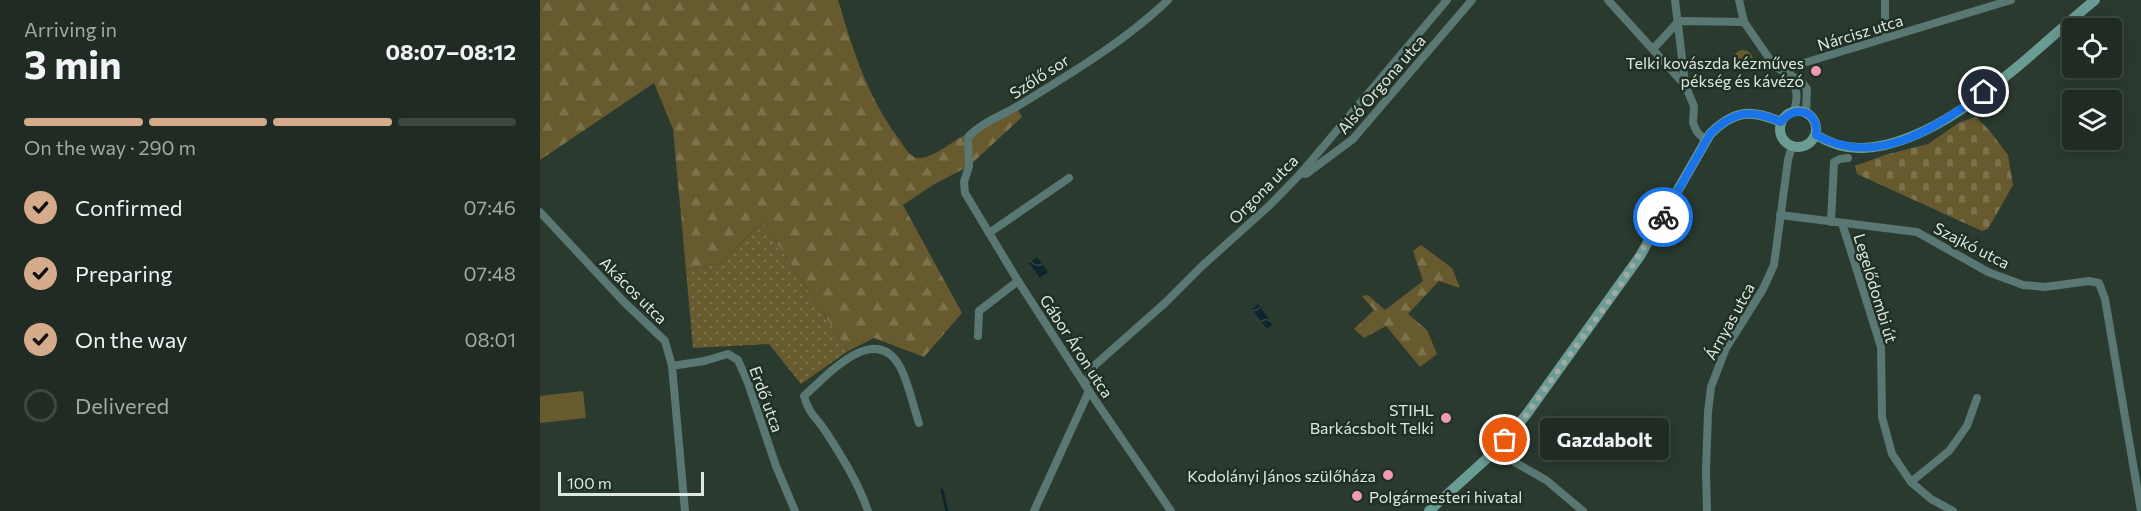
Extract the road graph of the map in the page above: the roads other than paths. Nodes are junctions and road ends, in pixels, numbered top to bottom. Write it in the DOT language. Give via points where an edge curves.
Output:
graph roads {
  1 [pos="1168,0"];
  2 [pos="1447,0"];
  3 [pos="1472,0"];
  4 [pos="1608,0"];
  5 [pos="1675,0"];
  6 [pos="1739,0"];
  7 [pos="1885,0"];
  8 [pos="2011,0"];
  9 [pos="2095,0"];
  10 [pos="1744,22"];
  11 [pos="1677,23"];
  12 [pos="1885,38"];
  13 [pos="1653,48"];
  14 [pos="1787,73"];
  15 [pos="1685,85"];
  16 [pos="1794,111"];
  17 [pos="1806,113"];
  18 [pos="1781,122"];
  19 [pos="1816,135"];
  20 [pos="1706,141"];
  21 [pos="1792,147"];
  22 [pos="1848,158"];
  23 [pos="1301,173"];
  24 [pos="1069,178"];
  25 [pos="965,193"];
  26 [pos="540,212"];
  27 [pos="1780,215"];
  28 [pos="1831,222"];
  29 [pos="1842,223"];
  30 [pos="989,233"];
  31 [pos="1018,281"];
  32 [pos="978,336"];
  33 [pos="672,366"];
  34 [pos="1087,387"];
  35 [pos="1977,398"];
  36 [pos="919,423"];
  37 [pos="1495,451"];
  38 [pos="1911,482"];
  39 [pos="685,511"];
  40 [pos="795,511"];
  41 [pos="868,511"];
  42 [pos="1034,511"];
  43 [pos="1171,511"];
  44 [pos="1429,511"];
  45 [pos="1583,511"];
  46 [pos="1707,511"];
  47 [pos="1953,511"];
  48 [pos="2141,511"];
  1 -- 25 [label="street, Szőlő sor" via="1122,39 976,129 968,137"];
  2 -- 23 [label="street, Orgona utca"];
  3 -- 23 [label="street, Alsó Orgona utca" via="1353,139 1306,174"];
  4 -- 13 [label="street"];
  5 -- 11 [label="street"];
  6 -- 10 [label="street"];
  7 -- 12 [label="street"];
  8 -- 12 [label="street, Nárcisz utca"];
  9 -- 19 [label="main road" via="2001,78 1932,127 1894,143 1863,148 1831,144"];
  10 -- 11 [label="street"];
  10 -- 14 [label="street" via="1771,61"];
  11 -- 13 [label="street"];
  11 -- 15 [label="street"];
  12 -- 14 [label="street, Nárcisz utca" via="1797,65"];
  13 -- 15 [label="street"];
  14 -- 16 [label="street" via="1797,87"];
  14 -- 17 [label="street" via="1807,89"];
  15 -- 20 [label="street" via="1694,106 1697,132"];
  16 -- 17 [label="main road"];
  16 -- 18 [label="main road"];
  17 -- 19 [label="main road" via="1816,125"];
  18 -- 20 [label="main road" via="1750,112 1735,115 1720,124"];
  18 -- 21 [label="main road" via="1781,137"];
  19 -- 21 [label="main road" via="1806,146"];
  20 -- 37 [label="main road" via="1617,290"];
  21 -- 27 [label="street, Árnyas utca"];
  22 -- 28 [label="street" via="1834,162"];
  23 -- 34 [label="street, Orgona utca" via="1095,365"];
  24 -- 30 [label="street"];
  25 -- 30 [label="street, Gábor Áron utca"];
  26 -- 33 [label="street, Akácos utca" via="665,341"];
  27 -- 28 [label="street, Szajkó utca"];
  27 -- 46 [label="street, Árnyas utca" via="1774,265 1726,348 1711,387"];
  28 -- 29 [label="street, Szajkó utca"];
  29 -- 38 [label="street, Legelődombi út" via="1881,347 1882,417 1892,454"];
  29 -- 48 [label="street, Szajkó utca" via="1917,232 1988,272 2023,285 2099,283 2105,299"];
  30 -- 31 [label="street, Gábor Áron utca"];
  31 -- 32 [label="street" via="979,311"];
  31 -- 34 [label="street, Gábor Áron utca"];
  33 -- 39 [label="street, Akácos utca"];
  33 -- 40 [label="street, Erdő utca" via="728,354 738,360"];
  34 -- 42 [label="street, Orgona utca"];
  34 -- 43 [label="street, Gábor Áron utca"];
  35 -- 38 [label="street" via="1967,426 1949,451"];
  36 -- 41 [label="street" via="900,366 890,354 875,348 861,350 804,396 807,409 849,468"];
  37 -- 44 [label="main road"];
  37 -- 45 [label="street" via="1546,480"];
  38 -- 47 [label="street, Legelődombi út"];
}
